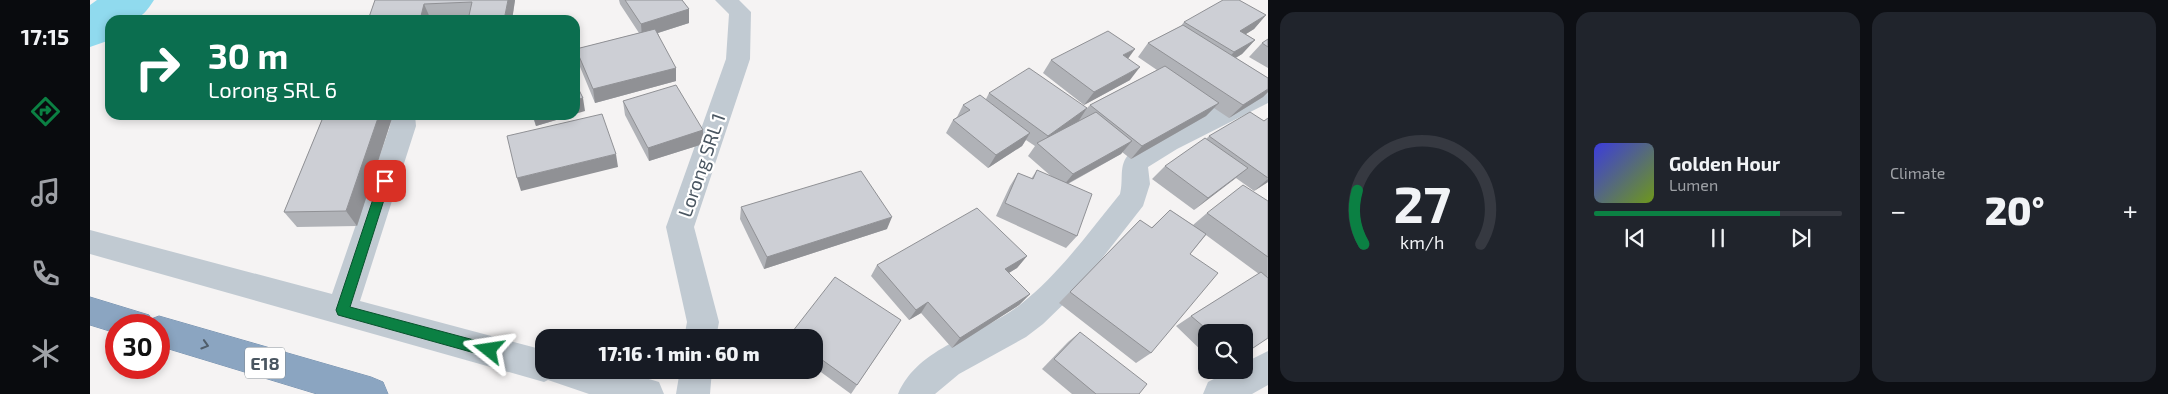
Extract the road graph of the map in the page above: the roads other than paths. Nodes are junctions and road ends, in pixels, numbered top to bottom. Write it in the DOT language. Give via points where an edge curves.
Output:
graph roads {
  1 [pos="726,0"];
  2 [pos="1268,93"];
  3 [pos="403,120"];
  4 [pos="90,242"];
  5 [pos="342,310"];
  6 [pos="90,311"];
  7 [pos="105,315"];
  8 [pos="701,329"];
  9 [pos="170,334"];
  10 [pos="535,364"];
  11 [pos="1268,367"];
  12 [pos="593,379"];
  13 [pos="695,379"];
  14 [pos="371,394"];
  15 [pos="648,394"];
  16 [pos="693,394"];
  17 [pos="915,394"];
  18 [pos="1220,394"];
  1 -- 8 [label="street, Lorong SRL 1" via="740,12 738,59 680,227"];
  2 -- 17 [label="street" via="1168,142 1139,160 1134,169 1136,184 1133,198 1058,290 1014,328 931,374"];
  3 -- 5 [label="street"];
  4 -- 5 [label="street"];
  5 -- 10 [label="street"];
  6 -- 7 [label="highway"];
  9 -- 14 [label="highway, E18, one-way"];
  11 -- 18 [label="street"];
  12 -- 15 [label="street"];
  13 -- 16 [label="street"];
}
